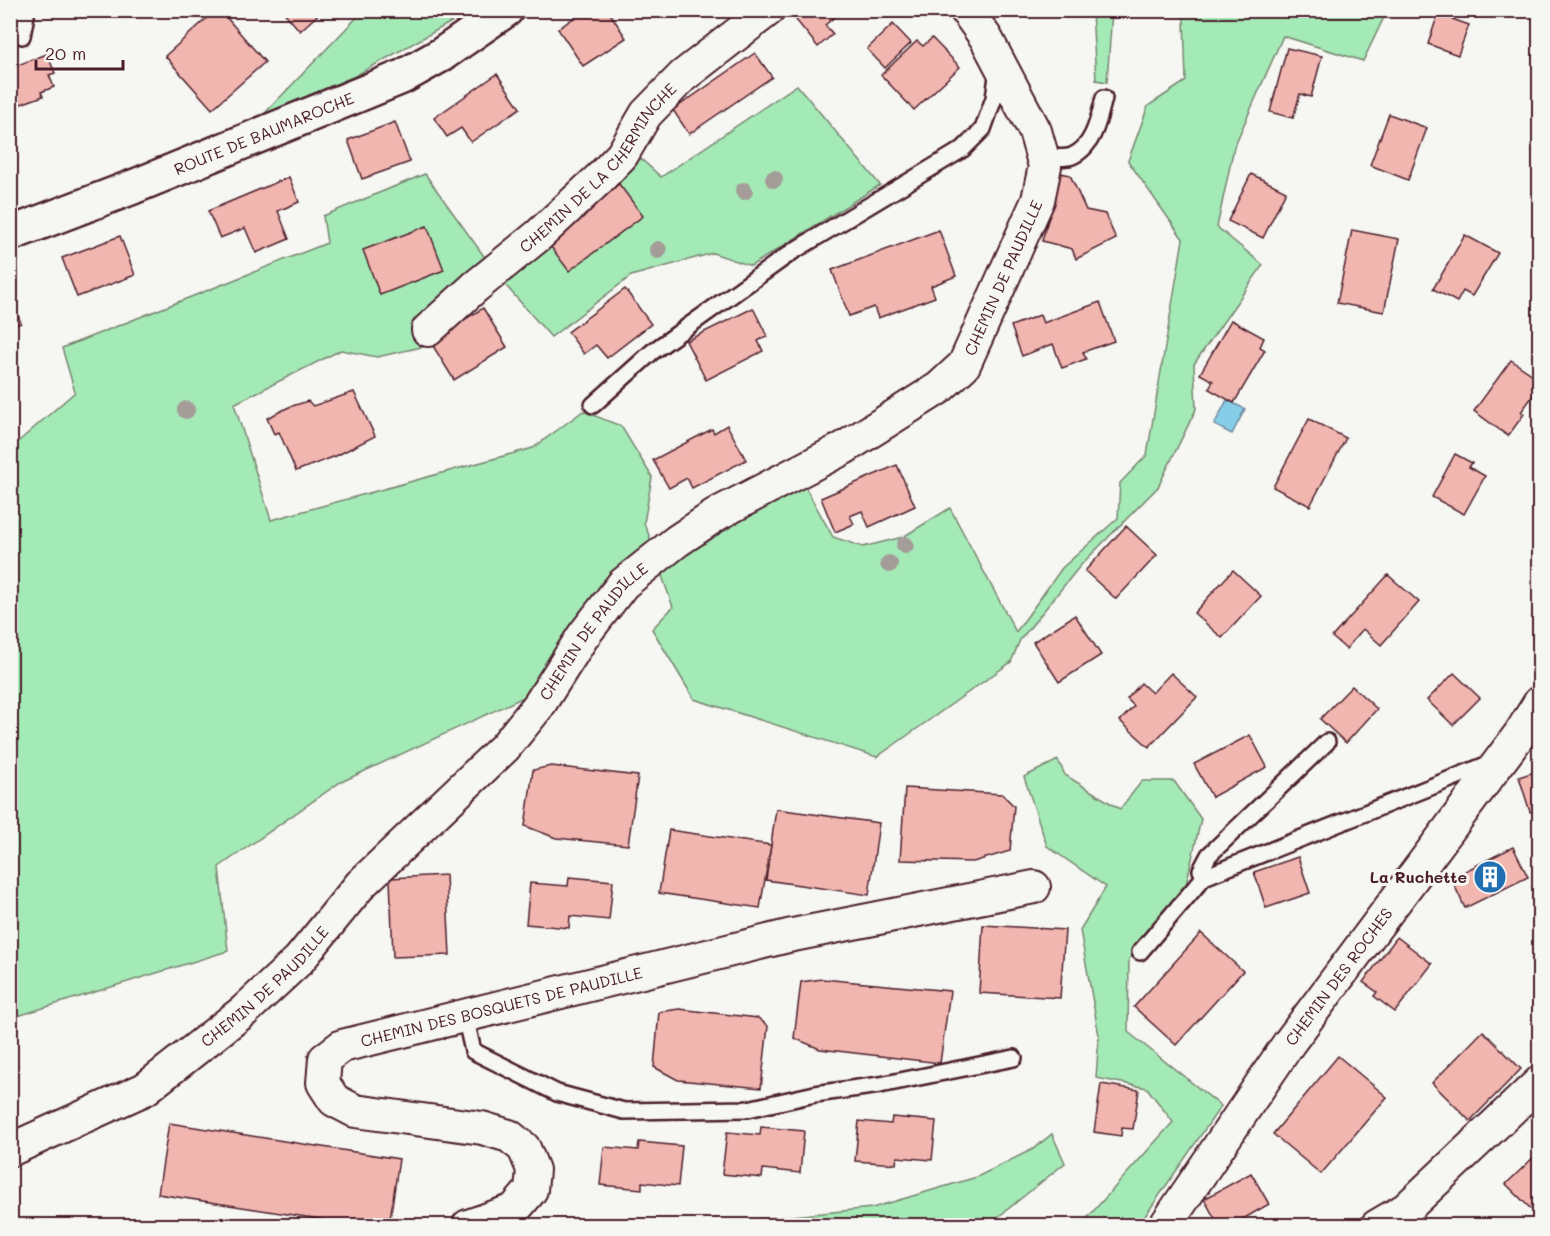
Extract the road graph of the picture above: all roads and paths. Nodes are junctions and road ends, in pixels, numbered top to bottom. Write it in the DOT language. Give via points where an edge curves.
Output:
graph roads {
  1 [pos="27,10"];
  2 [pos="506,10"];
  3 [pos="768,10"];
  4 [pos="966,10"];
  5 [pos="22,36"];
  6 [pos="999,63"];
  7 [pos="1104,98"];
  8 [pos="1043,157"];
  9 [pos="10,234"];
  10 [pos="428,330"];
  11 [pos="593,405"];
  12 [pos="1539,702"];
  13 [pos="1327,742"];
  14 [pos="1502,759"];
  15 [pos="1204,878"];
  16 [pos="1035,887"];
  17 [pos="1140,952"];
  18 [pos="465,1016"];
  19 [pos="1014,1058"];
  20 [pos="1539,1082"];
  21 [pos="10,1150"];
  22 [pos="468,1226"];
  23 [pos="1164,1226"];
  24 [pos="1377,1226"];
  1 -- 5 [label="lane"];
  2 -- 9 [label="street, ROUTE DE BAUMAROCHE" via="402,77"];
  3 -- 10 [label="street, CHEMIN DE LA CHERMINCHE" via="683,76 646,114 622,155 600,178"];
  4 -- 6 [label="street, CHEMIN DE PAUDILLE"];
  6 -- 8 [label="street, CHEMIN DE PAUDILLE" via="1035,131"];
  6 -- 11 [label="lane" via="994,98 983,129 963,149 774,264 652,351"];
  7 -- 8 [label="lane" via="1087,145 1072,156"];
  8 -- 21 [label="street, CHEMIN DE PAUDILLE" via="1045,166 1038,200 964,365 939,388 844,448 719,513 623,584 506,747 361,884 299,960 260,997 145,1089"];
  12 -- 14 [label="street, CHEMIN DES ROCHES"];
  13 -- 15 [label="lane" via="1209,855 1201,870"];
  14 -- 15 [label="lane"];
  14 -- 23 [label="street, CHEMIN DES ROCHES" via="1289,1044"];
  15 -- 17 [label="lane"];
  16 -- 18 [label="street, CHEMIN DES BOSQUETS DE PAUDILLE" via="788,936"];
  18 -- 19 [label="lane" via="472,1051 557,1093 624,1111 748,1109"];
  18 -- 22 [label="street, CHEMIN DES BOSQUETS DE PAUDILLE" via="342,1046 325,1059 323,1083 334,1100 355,1110 482,1128 509,1136 524,1148 533,1170 531,1191 514,1210"];
  20 -- 24 [label="street" via="1406,1209"];
}
